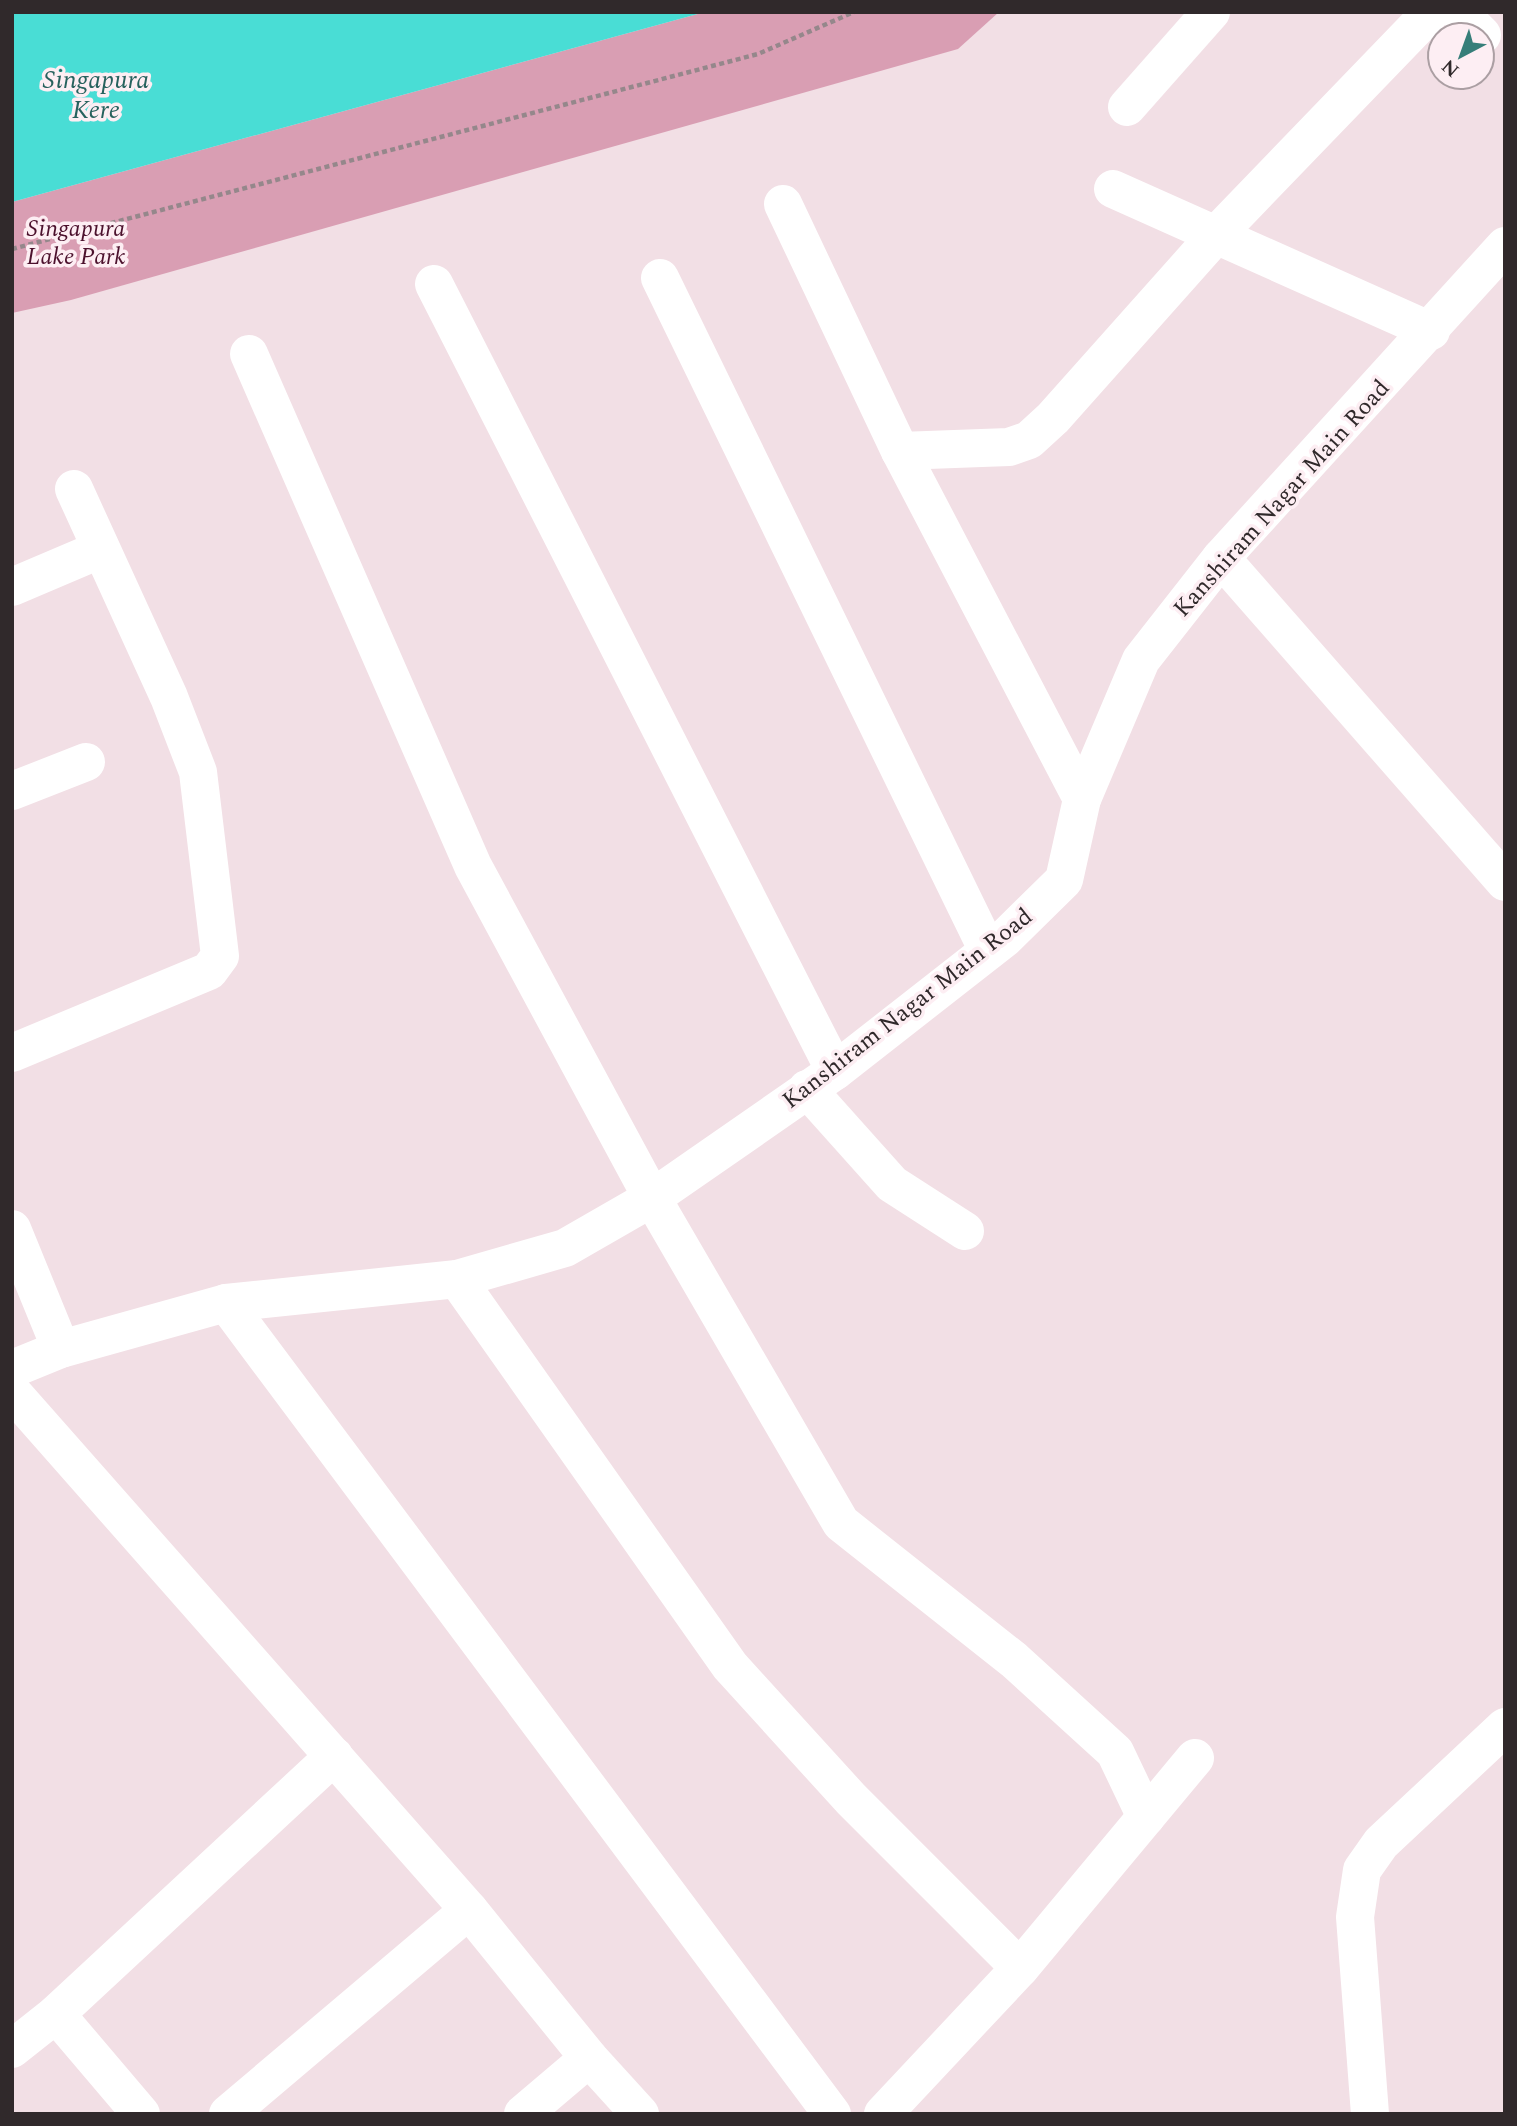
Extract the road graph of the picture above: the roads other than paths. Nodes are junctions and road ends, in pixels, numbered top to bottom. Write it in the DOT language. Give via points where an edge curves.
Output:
graph roads {
  1 [pos="1211,12"];
  2 [pos="1431,12"];
  3 [pos="1127,107"];
  4 [pos="1113,189"];
  5 [pos="783,204"];
  6 [pos="1216,235"];
  7 [pos="1505,246"];
  8 [pos="660,278"];
  9 [pos="434,284"];
  10 [pos="1430,331"];
  11 [pos="249,354"];
  12 [pos="900,452"];
  13 [pos="74,489"];
  14 [pos="99,550"];
  15 [pos="1221,558"];
  16 [pos="12,587"];
  17 [pos="86,762"];
  18 [pos="12,791"];
  19 [pos="1082,799"];
  20 [pos="1505,882"];
  21 [pos="988,951"];
  22 [pos="12,1054"];
  23 [pos="821,1080"];
  24 [pos="652,1198"];
  25 [pos="12,1229"];
  26 [pos="965,1231"];
  27 [pos="457,1279"];
  28 [pos="226,1303"];
  29 [pos="61,1349"];
  30 [pos="12,1369"];
  31 [pos="12,1392"];
  32 [pos="1505,1727"];
  33 [pos="334,1756"];
  34 [pos="1195,1758"];
  35 [pos="1146,1816"];
  36 [pos="469,1909"];
  37 [pos="1020,1968"];
  38 [pos="56,2014"];
  39 [pos="12,2049"];
  40 [pos="589,2058"];
  41 [pos="141,2114"];
  42 [pos="228,2114"];
  43 [pos="523,2114"];
  44 [pos="640,2114"];
  45 [pos="832,2114"];
  46 [pos="883,2114"];
  47 [pos="1370,2114"];
  1 -- 3 [label="street"];
  2 -- 6 [label="street"];
  4 -- 6 [label="street"];
  5 -- 12 [label="street"];
  6 -- 10 [label="street"];
  6 -- 12 [label="street" via="1029,440 1009,447"];
  7 -- 10 [label="street, Kanshiram Nagar Main Road"];
  8 -- 21 [label="street"];
  9 -- 23 [label="street"];
  10 -- 15 [label="street, Kanshiram Nagar Main Road"];
  11 -- 24 [label="street" via="473,866"];
  12 -- 19 [label="street"];
  13 -- 14 [label="street"];
  14 -- 16 [label="street"];
  14 -- 22 [label="street" via="169,697 198,772 220,956 209,971"];
  15 -- 19 [label="street, Kanshiram Nagar Main Road" via="1141,660"];
  15 -- 20 [label="street"];
  17 -- 18 [label="street"];
  19 -- 21 [label="street, Kanshiram Nagar Main Road" via="1064,880"];
  21 -- 23 [label="street, Kanshiram Nagar Main Road"];
  23 -- 24 [label="street, Kanshiram Nagar Main Road"];
  23 -- 26 [label="street" via="892,1184"];
  24 -- 27 [label="street, Kanshiram Nagar Main Road" via="565,1248"];
  24 -- 35 [label="street" via="841,1523 1013,1660 1115,1752"];
  25 -- 29 [label="street"];
  27 -- 28 [label="street, Kanshiram Nagar Main Road"];
  27 -- 37 [label="street" via="730,1666 851,1799"];
  28 -- 29 [label="street, Kanshiram Nagar Main Road"];
  28 -- 45 [label="street"];
  29 -- 30 [label="street, Kanshiram Nagar Main Road"];
  31 -- 33 [label="street"];
  32 -- 47 [label="street" via="1381,1843 1362,1870 1355,1917"];
  33 -- 36 [label="street"];
  33 -- 38 [label="street"];
  34 -- 35 [label="street"];
  35 -- 37 [label="street"];
  36 -- 40 [label="street"];
  36 -- 42 [label="street"];
  37 -- 46 [label="street"];
  38 -- 39 [label="street"];
  38 -- 41 [label="street"];
  40 -- 43 [label="street"];
  40 -- 44 [label="street"];
}
